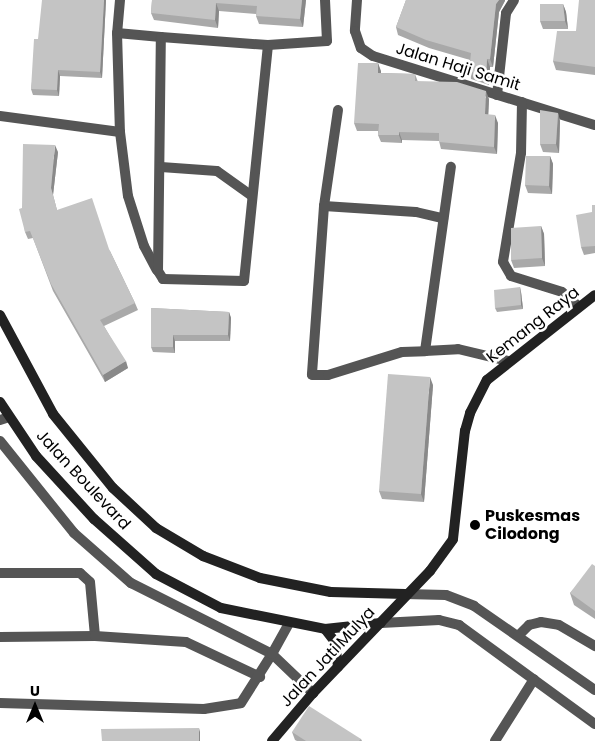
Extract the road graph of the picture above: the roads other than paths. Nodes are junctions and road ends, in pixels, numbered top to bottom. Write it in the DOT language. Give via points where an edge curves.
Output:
graph roads {
  1 [pos="120,0"];
  2 [pos="326,0"];
  3 [pos="357,0"];
  4 [pos="514,0"];
  5 [pos="117,33"];
  6 [pos="161,37"];
  7 [pos="268,45"];
  8 [pos="497,95"];
  9 [pos="522,102"];
  10 [pos="338,110"];
  11 [pos="0,116"];
  12 [pos="595,125"];
  13 [pos="120,132"];
  14 [pos="161,167"];
  15 [pos="451,167"];
  16 [pos="252,196"];
  17 [pos="324,206"];
  18 [pos="443,218"];
  19 [pos="158,271"];
  20 [pos="595,295"];
  21 [pos="578,306"];
  22 [pos="0,315"];
  23 [pos="425,351"];
  24 [pos="508,361"];
  25 [pos="0,402"];
  26 [pos="4,419"];
  27 [pos="0,441"];
  28 [pos="0,573"];
  29 [pos="405,594"];
  30 [pos="289,623"];
  31 [pos="381,623"];
  32 [pos="326,629"];
  33 [pos="95,636"];
  34 [pos="518,636"];
  35 [pos="0,637"];
  36 [pos="595,646"];
  37 [pos="272,654"];
  38 [pos="338,667"];
  39 [pos="260,677"];
  40 [pos="534,679"];
  41 [pos="595,690"];
  42 [pos="312,693"];
  43 [pos="0,703"];
  44 [pos="595,724"];
  45 [pos="272,741"];
  46 [pos="495,741"];
  1 -- 5 [label="street"];
  2 -- 7 [label="street" via="327,40"];
  3 -- 8 [label="street, Jalan Haji Samit" via="355,31 361,48 368,53"];
  4 -- 8 [label="street" via="506,13"];
  5 -- 6 [label="street"];
  5 -- 13 [label="street"];
  6 -- 7 [label="street"];
  6 -- 14 [label="street" via="158,123"];
  7 -- 16 [label="street"];
  8 -- 9 [label="street, Jalan Haji Samit"];
  9 -- 12 [label="street, Jalan Haji Samit"];
  9 -- 21 [label="street" via="521,153 502,262 511,276 562,292"];
  10 -- 17 [label="street"];
  11 -- 13 [label="street"];
  13 -- 19 [label="street" via="128,196 144,246"];
  14 -- 16 [label="street" via="217,171"];
  14 -- 19 [label="street"];
  15 -- 18 [label="street"];
  16 -- 19 [label="street" via="243,282 167,280"];
  17 -- 18 [label="street" via="416,212"];
  17 -- 23 [label="street" via="312,375 328,375 402,352"];
  18 -- 23 [label="street"];
  20 -- 21 [label="main road, Kemang Raya"];
  21 -- 24 [label="main road, Kemang Raya"];
  22 -- 29 [label="main road, Jalan Boulevard" via="53,414 113,488 156,528 203,556 260,578 331,592"];
  23 -- 24 [label="street" via="458,349"];
  24 -- 29 [label="main road, Kemang Raya" via="487,380 470,413 453,538 430,571"];
  25 -- 26 [label="main road, Jalan Boulevard"];
  26 -- 30 [label="main road, Jalan Boulevard" via="94,519 156,574 221,608"];
  27 -- 37 [label="street" via="74,533 130,583"];
  28 -- 33 [label="street" via="80,573 90,582"];
  29 -- 31 [label="main road, Jalan Jati Mulya"];
  29 -- 34 [label="street" via="446,595 474,606"];
  30 -- 32 [label="main road, Jalan Boulevard"];
  30 -- 37 [label="street"];
  31 -- 32 [label="main road, Jalan Boulevard"];
  31 -- 38 [label="main road, Jalan Jati Mulya"];
  31 -- 40 [label="street" via="439,620 459,625"];
  32 -- 38 [label="main road" via="334,642"];
  33 -- 35 [label="street"];
  33 -- 39 [label="street" via="186,642"];
  34 -- 36 [label="street" via="530,625 541,622 560,625"];
  34 -- 41 [label="street"];
  37 -- 39 [label="street"];
  37 -- 42 [label="street"];
  38 -- 42 [label="main road, Jalan Jati Mulya"];
  39 -- 43 [label="street" via="240,703 204,709"];
  40 -- 44 [label="street"];
  40 -- 46 [label="street"];
  42 -- 45 [label="main road, Jalan Jati Mulya"];
}
